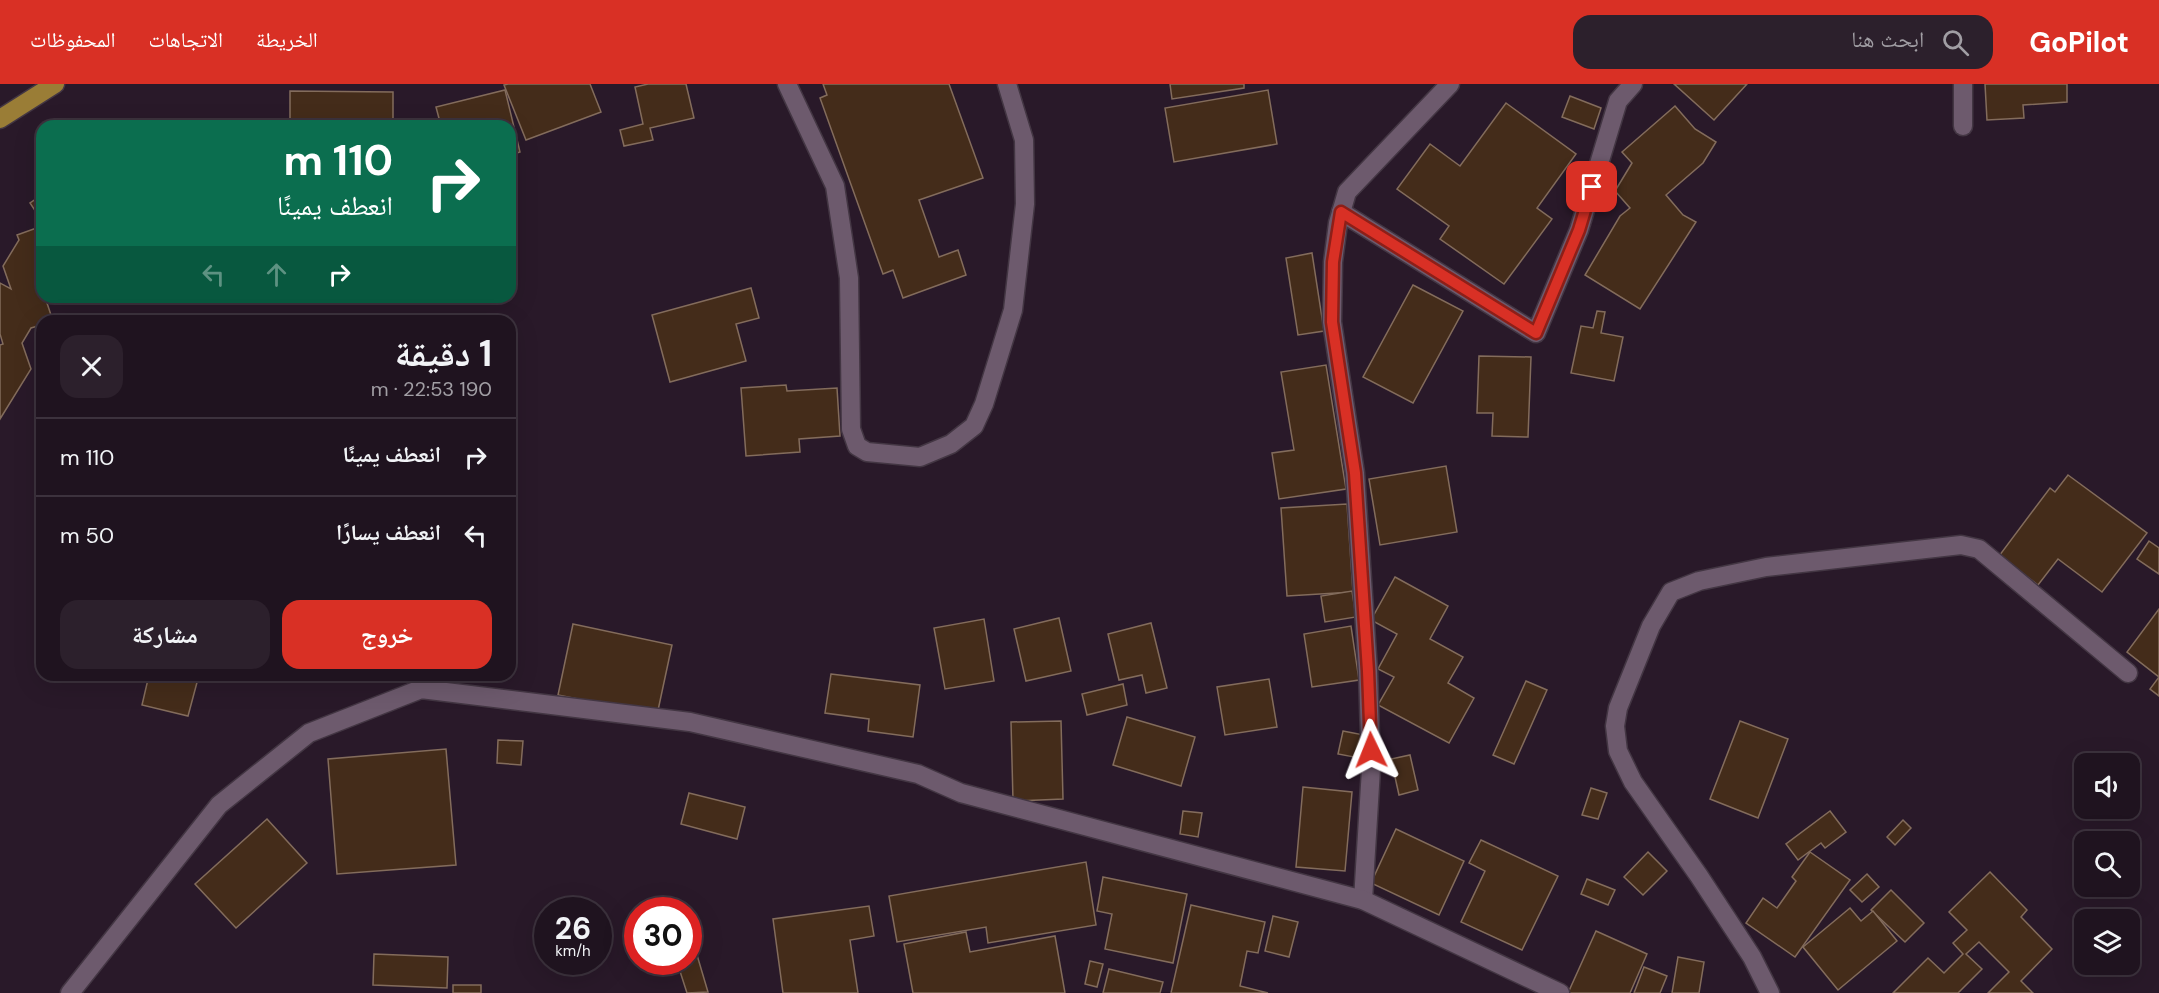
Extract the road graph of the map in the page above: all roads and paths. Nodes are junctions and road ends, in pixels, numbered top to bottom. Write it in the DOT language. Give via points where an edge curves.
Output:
graph roads {
  1 [pos="55,84"];
  2 [pos="787,84"];
  3 [pos="1007,84"];
  4 [pos="1450,84"];
  5 [pos="1633,84"];
  6 [pos="1964,84"];
  7 [pos="0,119"];
  8 [pos="1963,126"];
  9 [pos="1341,212"];
  10 [pos="2128,673"];
  11 [pos="1363,900"];
  12 [pos="70,993"];
  13 [pos="1560,993"];
  14 [pos="1770,993"];
  1 -- 7 [label="main road"];
  2 -- 3 [label="street" via="836,186 849,278 850,429 857,446 867,452 920,457 951,444 974,426 1013,310 1025,204 1024,140"];
  4 -- 9 [label="street" via="1347,192"];
  5 -- 9 [label="street" via="1618,101 1579,230 1536,333"];
  6 -- 8 [label="street"];
  9 -- 11 [label="street" via="1333,262 1332,322 1355,473 1370,726"];
  10 -- 14 [label="street" via="1979,549 1961,545 1766,567 1699,580 1671,592 1651,626 1618,708 1618,751 1633,782 1752,957"];
  11 -- 12 [label="street" via="961,793 918,774 690,722 421,689 309,733 219,805"];
  11 -- 13 [label="street"];
}
